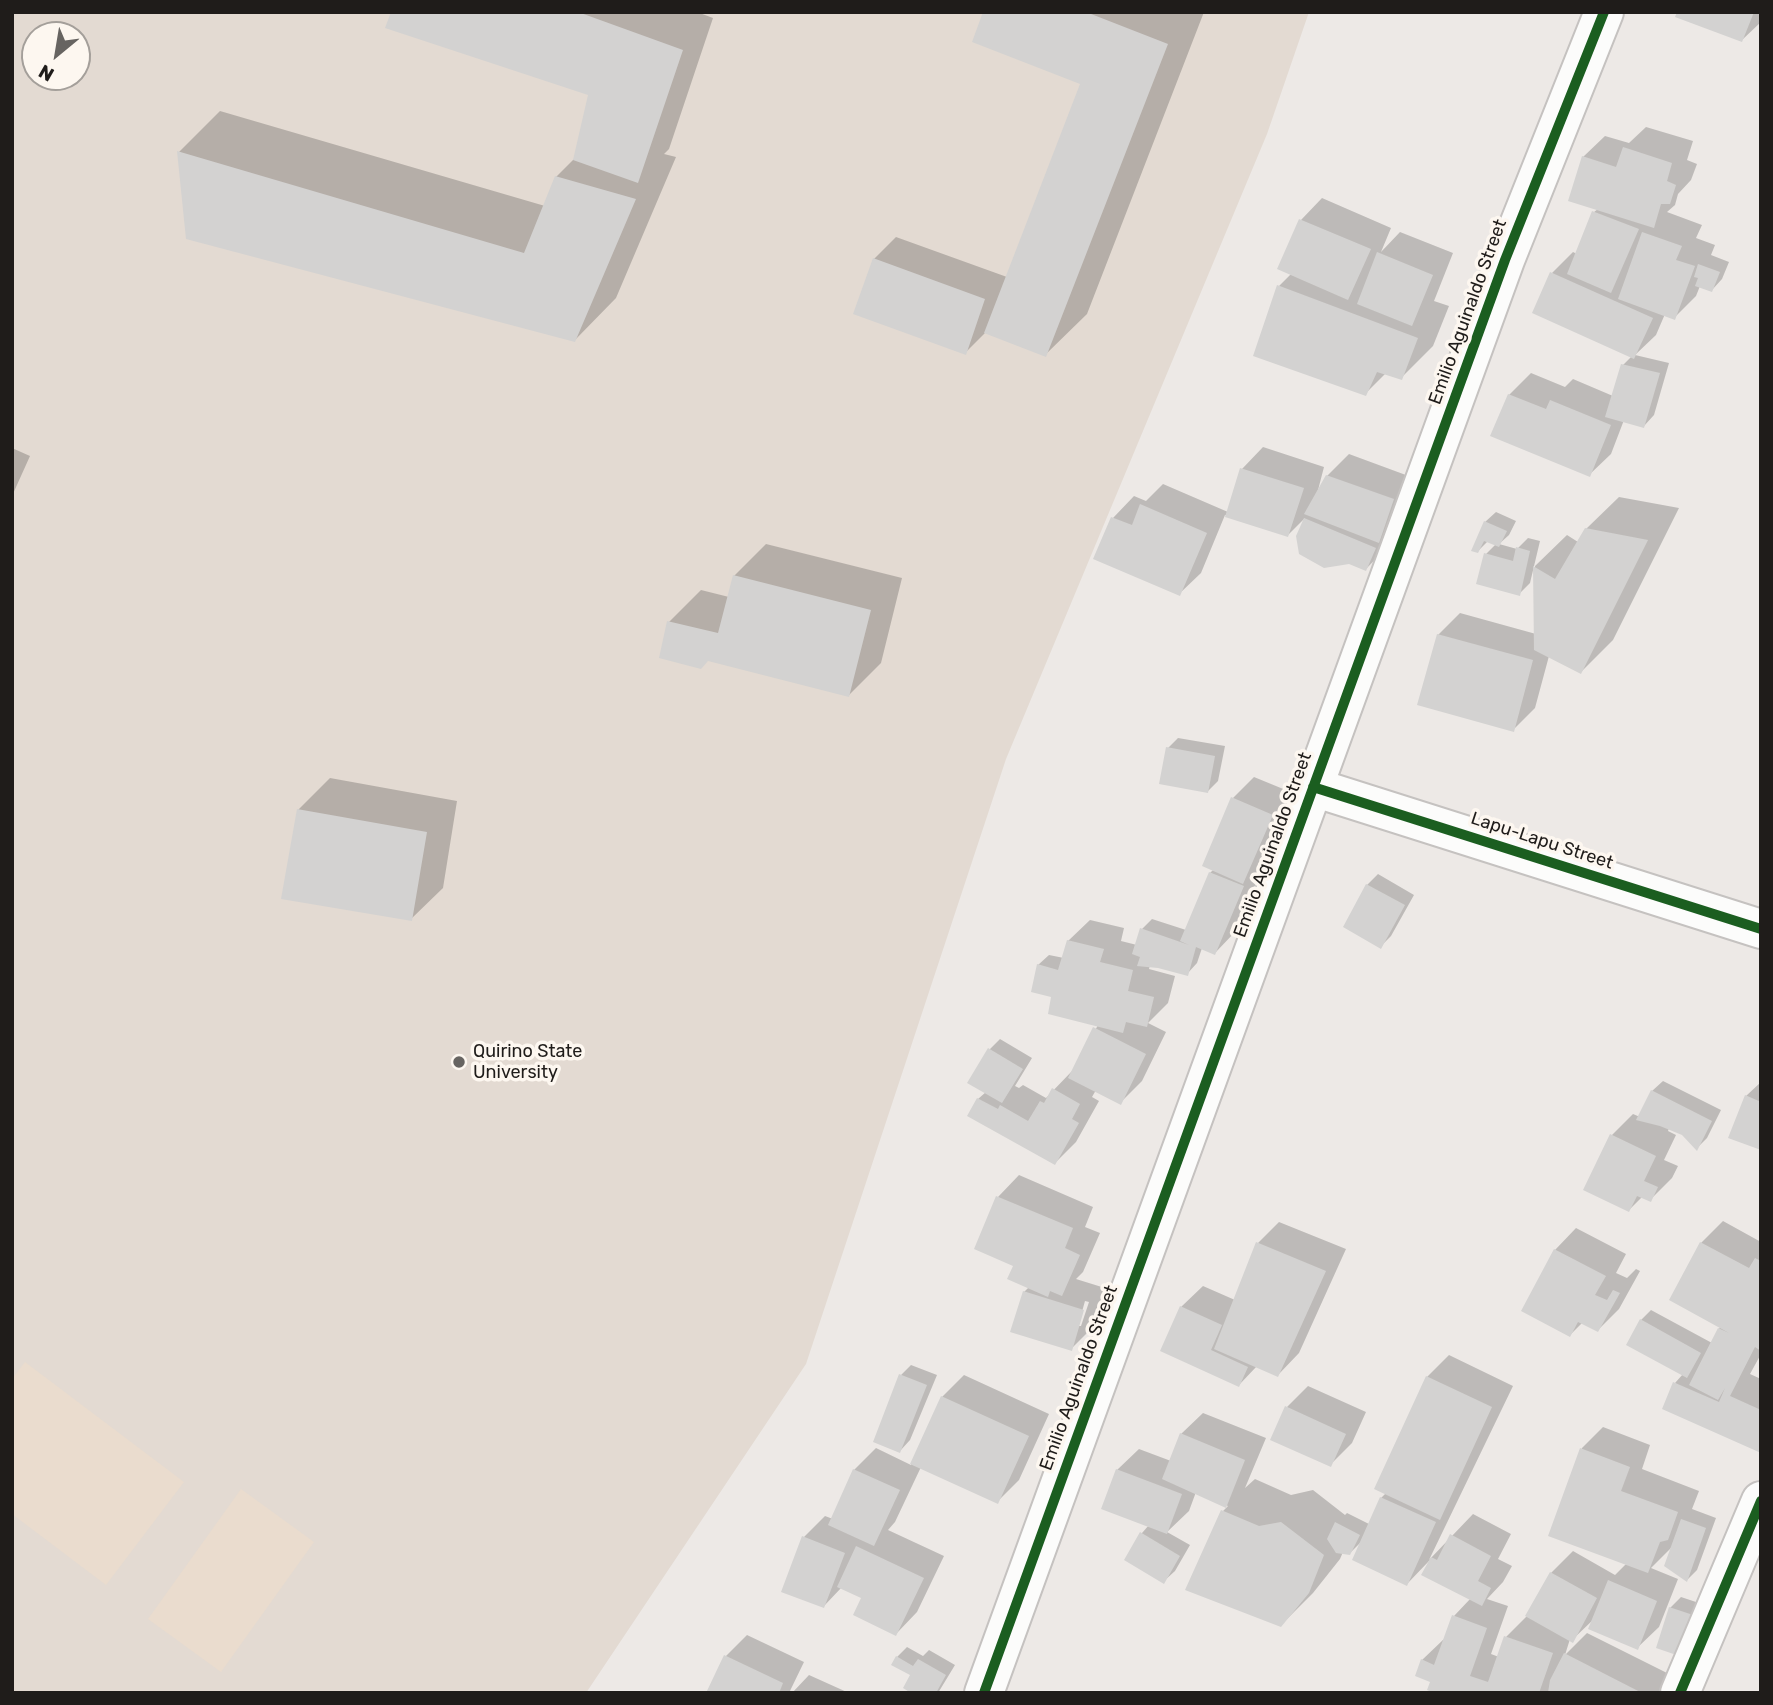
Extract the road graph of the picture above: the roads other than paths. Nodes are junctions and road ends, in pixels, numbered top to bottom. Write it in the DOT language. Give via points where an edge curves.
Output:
graph roads {
  1 [pos="1604,12"];
  2 [pos="1312,787"];
  3 [pos="1761,929"];
  4 [pos="1761,1501"];
  5 [pos="984,1693"];
  6 [pos="1680,1693"];
  1 -- 2 [label="street, Emilio Aguinaldo Street" via="1505,260"];
  2 -- 3 [label="street, Lapu-Lapu Street"];
  2 -- 5 [label="street, Emilio Aguinaldo Street"];
  4 -- 6 [label="street"];
}
